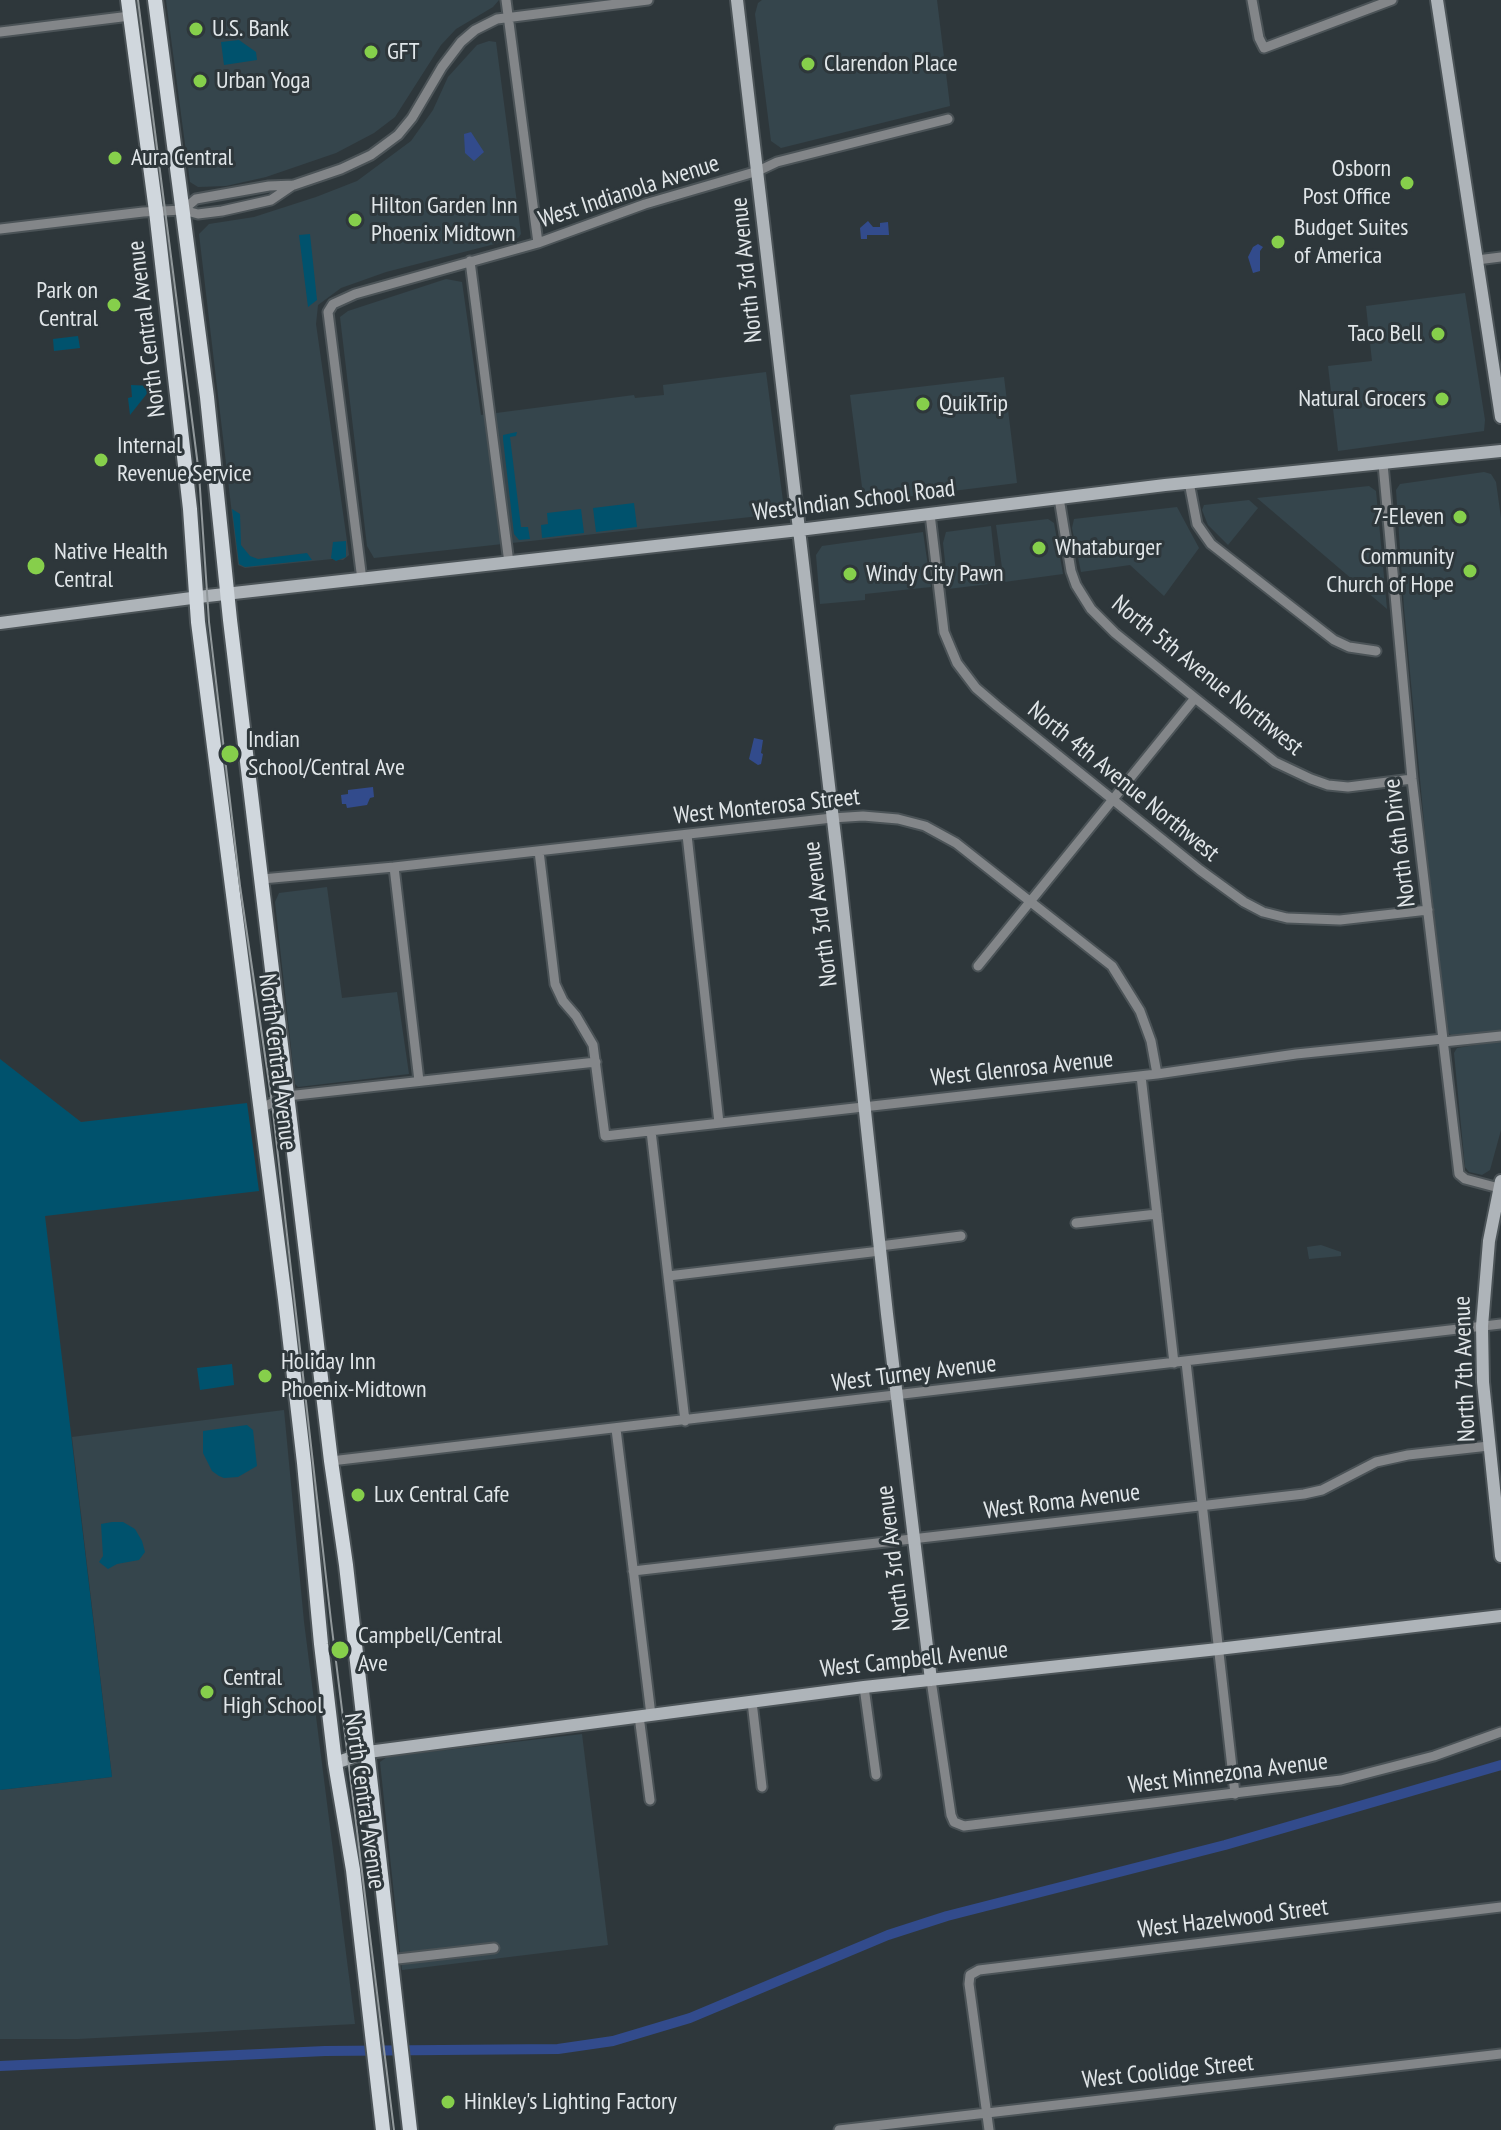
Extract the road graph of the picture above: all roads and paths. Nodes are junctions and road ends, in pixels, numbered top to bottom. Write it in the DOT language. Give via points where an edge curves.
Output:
graph roads {
  1 [pos="128,0"];
  2 [pos="155,0"];
  3 [pos="506,0"];
  4 [pos="648,0"];
  5 [pos="737,0"];
  6 [pos="1252,0"];
  7 [pos="1392,0"];
  8 [pos="1437,0"];
  9 [pos="130,16"];
  10 [pos="508,16"];
  11 [pos="0,32"];
  12 [pos="948,119"];
  13 [pos="758,171"];
  14 [pos="294,185"];
  15 [pos="183,210"];
  16 [pos="160,211"];
  17 [pos="0,229"];
  18 [pos="538,243"];
  19 [pos="1501,257"];
  20 [pos="1477,260"];
  21 [pos="470,261"];
  22 [pos="1501,417"];
  23 [pos="1501,451"];
  24 [pos="1383,464"];
  25 [pos="1189,482"];
  26 [pos="1059,498"];
  27 [pos="930,514"];
  28 [pos="799,530"];
  29 [pos="509,563"];
  30 [pos="362,580"];
  31 [pos="220,595"];
  32 [pos="196,598"];
  33 [pos="0,623"];
  34 [pos="1376,651"];
  35 [pos="1195,698"];
  36 [pos="1412,779"];
  37 [pos="1114,798"];
  38 [pos="832,818"];
  39 [pos="687,835"];
  40 [pos="539,851"];
  41 [pos="394,867"];
  42 [pos="262,879"];
  43 [pos="1031,902"];
  44 [pos="1428,910"];
  45 [pos="978,966"];
  46 [pos="1501,1036"];
  47 [pos="1443,1040"];
  48 [pos="596,1062"];
  49 [pos="1157,1074"];
  50 [pos="1141,1076"];
  51 [pos="419,1081"];
  52 [pos="287,1096"];
  53 [pos="864,1106"];
  54 [pos="261,1108"];
  55 [pos="719,1123"];
  56 [pos="651,1131"];
  57 [pos="1500,1184"];
  58 [pos="1157,1214"];
  59 [pos="1076,1223"];
  60 [pos="961,1236"];
  61 [pos="880,1248"];
  62 [pos="668,1276"];
  63 [pos="1501,1324"];
  64 [pos="1482,1326"];
  65 [pos="1186,1362"];
  66 [pos="1174,1363"];
  67 [pos="897,1396"];
  68 [pos="685,1421"];
  69 [pos="616,1429"];
  70 [pos="1489,1446"];
  71 [pos="331,1461"];
  72 [pos="1203,1506"];
  73 [pos="914,1539"];
  74 [pos="1501,1556"];
  75 [pos="633,1571"];
  76 [pos="1501,1616"];
  77 [pos="1218,1649"];
  78 [pos="931,1680"];
  79 [pos="864,1687"];
  80 [pos="752,1702"];
  81 [pos="645,1715"];
  82 [pos="1501,1732"];
  83 [pos="368,1752"];
  84 [pos="335,1763"];
  85 [pos="876,1775"];
  86 [pos="762,1787"];
  87 [pos="1235,1794"];
  88 [pos="650,1800"];
  89 [pos="954,1822"];
  90 [pos="1501,1907"];
  91 [pos="494,1948"];
  92 [pos="389,1960"];
  93 [pos="1501,2054"];
  94 [pos="986,2112"];
  95 [pos="383,2130"];
  96 [pos="410,2130"];
  97 [pos="839,2130"];
  98 [pos="989,2130"];
  1 -- 9 [label="main road, North Central Avenue"];
  2 -- 15 [label="main road, North Central Avenue"];
  3 -- 10 [label="street"];
  4 -- 10 [label="street"];
  5 -- 13 [label="street, North 3rd Avenue"];
  6 -- 7 [label="street" via="1264,48"];
  8 -- 20 [label="street"];
  9 -- 11 [label="street"];
  9 -- 16 [label="main road, North Central Avenue"];
  10 -- 14 [label="street" via="461,42 412,118 387,143 355,163"];
  10 -- 18 [label="street"];
  12 -- 13 [label="street, West Indianola Avenue"];
  13 -- 18 [label="street, West Indianola Avenue"];
  13 -- 28 [label="street, North 3rd Avenue"];
  14 -- 15 [label="street" via="196,199"];
  14 -- 15 [label="street" via="253,206 198,214"];
  15 -- 16 [label="street"];
  15 -- 31 [label="main road, North Central Avenue" via="207,397"];
  16 -- 17 [label="street"];
  16 -- 32 [label="main road, North Central Avenue"];
  18 -- 21 [label="street, West Indianola Avenue"];
  19 -- 20 [label="street"];
  20 -- 22 [label="street"];
  21 -- 29 [label="street"];
  21 -- 30 [label="street, West Indianola Avenue" via="341,299 328,312"];
  23 -- 24 [label="street, West Indian School Road"];
  24 -- 25 [label="street, West Indian School Road"];
  24 -- 36 [label="street, North 6th Drive"];
  25 -- 26 [label="street, West Indian School Road"];
  25 -- 34 [label="street" via="1197,524 1211,544 1334,640"];
  26 -- 27 [label="street, West Indian School Road"];
  26 -- 35 [label="street, North 5th Avenue Northwest" via="1070,568 1091,609"];
  27 -- 28 [label="street, West Indian School Road"];
  27 -- 37 [label="street, North 4th Avenue Northwest" via="944,632 957,663 976,688"];
  28 -- 29 [label="street, West Indian School Road"];
  28 -- 38 [label="street, North 3rd Avenue"];
  29 -- 30 [label="street, West Indian School Road"];
  30 -- 31 [label="street, West Indian School Road"];
  31 -- 32 [label="street, West Indian School Road"];
  31 -- 42 [label="main road, North Central Avenue"];
  32 -- 33 [label="street, West Indian School Road"];
  32 -- 54 [label="main road, North Central Avenue"];
  35 -- 36 [label="street, North 5th Avenue Northwest" via="1275,762 1311,779 1348,787"];
  35 -- 37 [label="street"];
  36 -- 44 [label="street, North 6th Drive"];
  37 -- 43 [label="street"];
  37 -- 44 [label="street, North 4th Avenue Northwest" via="1200,870 1263,912 1340,920"];
  38 -- 39 [label="street, West Monterosa Street"];
  38 -- 43 [label="street, West Monterosa Street" via="878,816 925,826 956,843"];
  38 -- 53 [label="street, North 3rd Avenue"];
  39 -- 40 [label="street, West Monterosa Street"];
  39 -- 55 [label="street"];
  40 -- 41 [label="street, West Monterosa Street"];
  40 -- 48 [label="street" via="555,984 586,1031"];
  41 -- 42 [label="street, West Monterosa Street"];
  41 -- 51 [label="street"];
  42 -- 52 [label="main road, North Central Avenue"];
  43 -- 45 [label="street"];
  43 -- 49 [label="street, West Monterosa Street" via="1112,966 1140,1011"];
  44 -- 47 [label="street, North 6th Drive"];
  46 -- 47 [label="street, West Glenrosa Avenue"];
  47 -- 49 [label="street, West Glenrosa Avenue"];
  47 -- 57 [label="street, North 6th Drive" via="1459,1174"];
  48 -- 51 [label="street"];
  48 -- 56 [label="street, West Glenrosa Avenue" via="605,1136"];
  49 -- 50 [label="street, West Glenrosa Avenue"];
  50 -- 53 [label="street, West Glenrosa Avenue"];
  50 -- 58 [label="street"];
  51 -- 52 [label="street"];
  52 -- 54 [label="street"];
  52 -- 71 [label="main road, North Central Avenue"];
  53 -- 55 [label="street, West Glenrosa Avenue"];
  53 -- 61 [label="street, North 3rd Avenue"];
  54 -- 84 [label="main road, North Central Avenue"];
  55 -- 56 [label="street, West Glenrosa Avenue"];
  56 -- 62 [label="street"];
  57 -- 64 [label="street, North 7th Avenue"];
  58 -- 59 [label="street"];
  58 -- 66 [label="street"];
  60 -- 61 [label="street"];
  61 -- 62 [label="street"];
  61 -- 67 [label="street, North 3rd Avenue"];
  62 -- 68 [label="street"];
  63 -- 64 [label="street, West Turney Avenue"];
  64 -- 65 [label="street, West Turney Avenue"];
  64 -- 70 [label="street, North 7th Avenue"];
  65 -- 66 [label="street, West Turney Avenue"];
  65 -- 72 [label="street"];
  66 -- 67 [label="street, West Turney Avenue"];
  67 -- 68 [label="street, West Turney Avenue"];
  67 -- 73 [label="street, North 3rd Avenue"];
  68 -- 69 [label="street, West Turney Avenue"];
  69 -- 71 [label="street, West Turney Avenue"];
  69 -- 75 [label="street"];
  70 -- 72 [label="street, West Roma Avenue" via="1376,1462 1304,1494"];
  70 -- 74 [label="street, North 7th Avenue"];
  71 -- 83 [label="main road, North Central Avenue"];
  72 -- 73 [label="street, West Roma Avenue"];
  72 -- 77 [label="street"];
  73 -- 75 [label="street, West Roma Avenue"];
  73 -- 78 [label="street, North 3rd Avenue"];
  75 -- 81 [label="street"];
  76 -- 77 [label="street, West Campbell Avenue"];
  77 -- 78 [label="street, West Campbell Avenue"];
  77 -- 87 [label="street"];
  78 -- 79 [label="street, West Campbell Avenue"];
  78 -- 89 [label="street, North 3rd Avenue"];
  79 -- 80 [label="street, West Campbell Avenue"];
  79 -- 85 [label="street"];
  80 -- 81 [label="street, West Campbell Avenue"];
  80 -- 86 [label="street"];
  81 -- 83 [label="street, West Campbell Avenue"];
  81 -- 88 [label="street"];
  82 -- 87 [label="street, West Minnezona Avenue" via="1380,1771"];
  83 -- 84 [label="street, West Campbell Avenue"];
  83 -- 92 [label="main road, North Central Avenue"];
  84 -- 95 [label="main road, North Central Avenue"];
  87 -- 89 [label="street, West Minnezona Avenue" via="964,1826"];
  90 -- 94 [label="street, West Hazelwood Street" via="979,1970 970,1975"];
  91 -- 92 [label="street"];
  92 -- 96 [label="main road, North Central Avenue"];
  93 -- 94 [label="street, West Coolidge Street"];
  94 -- 97 [label="street, West Coolidge Street"];
  94 -- 98 [label="street"];
}
